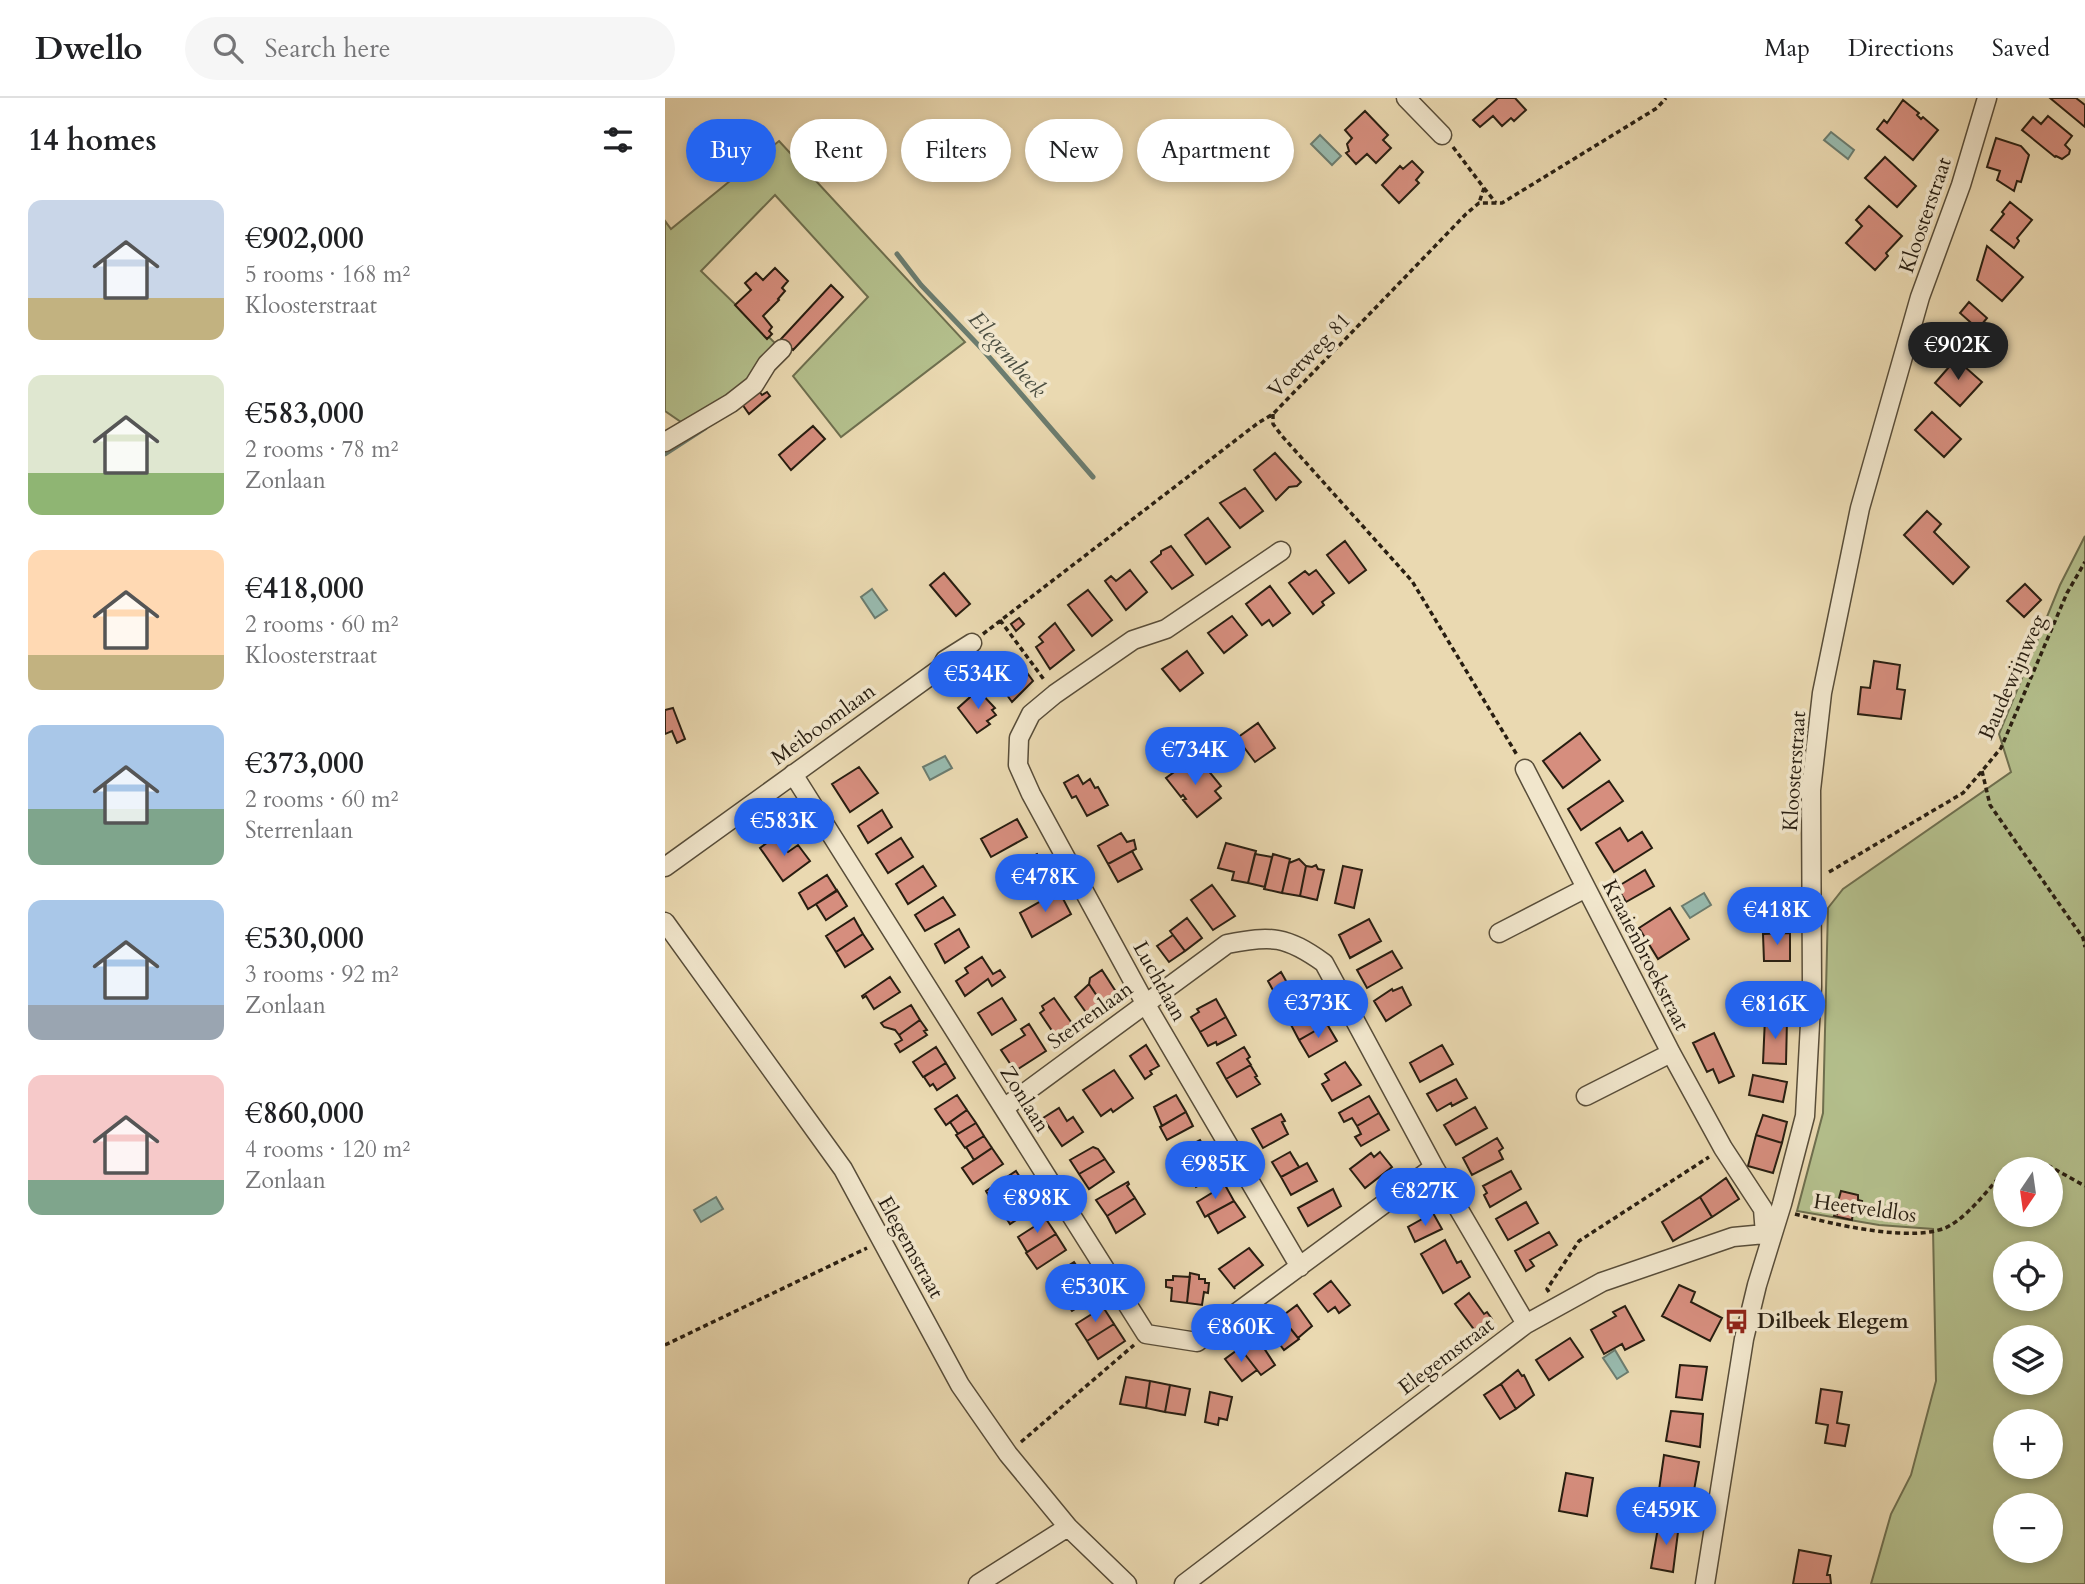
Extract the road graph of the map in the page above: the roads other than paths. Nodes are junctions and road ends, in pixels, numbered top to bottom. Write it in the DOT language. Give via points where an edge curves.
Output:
graph roads {
  1 [pos="1406,98"];
  2 [pos="1987,98"];
  3 [pos="1442,135"];
  4 [pos="782,349"];
  5 [pos="665,442"];
  6 [pos="1281,551"];
  7 [pos="972,643"];
  8 [pos="1525,769"];
  9 [pos="793,774"];
  10 [pos="665,867"];
  11 [pos="1586,888"];
  12 [pos="665,922"];
  13 [pos="1499,933"];
  14 [pos="1146,1003"];
  15 [pos="1671,1053"];
  16 [pos="1586,1096"];
  17 [pos="1004,1108"];
  18 [pos="1434,1167"];
  19 [pos="1768,1236"];
  20 [pos="1300,1267"];
  21 [pos="1526,1324"];
  22 [pos="1067,1527"];
  23 [pos="978,1584"];
  24 [pos="1127,1584"];
  25 [pos="1184,1584"];
  26 [pos="1705,1584"];
  1 -- 3 [label="street"];
  2 -- 19 [label="street, Kloosterstraat" via="1920,297 1860,508 1822,693 1811,790 1811,987 1805,1116 1782,1204"];
  4 -- 5 [label="street" via="754,385"];
  6 -- 14 [label="street, Luchtlaan" via="1167,629 1133,640 1055,694 1031,714 1019,738 1018,765 1031,794"];
  7 -- 9 [label="street, Meiboomlaan"];
  8 -- 11 [label="street, Kraaienbroekstraat"];
  9 -- 10 [label="street, Meiboomlaan"];
  9 -- 17 [label="street, Zonlaan"];
  11 -- 13 [label="street"];
  11 -- 15 [label="street, Kraaienbroekstraat"];
  12 -- 22 [label="street, Elegemstraat" via="843,1170 960,1385 1007,1454"];
  14 -- 17 [label="street, Sterrenlaan"];
  14 -- 18 [label="street, Sterrenlaan" via="1227,944 1260,937 1298,944 1324,963"];
  14 -- 20 [label="street, Luchtlaan"];
  15 -- 16 [label="street"];
  15 -- 19 [label="street, Kraaienbroekstraat" via="1763,1209"];
  17 -- 20 [label="street, Zonlaan" via="1146,1334 1197,1342"];
  18 -- 20 [label="street"];
  18 -- 21 [label="street, Sterrenlaan"];
  19 -- 21 [label="street, Elegemstraat" via="1733,1237 1602,1282"];
  19 -- 26 [label="street, Kloosterstraat" via="1744,1339"];
  21 -- 25 [label="street, Elegemstraat"];
  22 -- 23 [label="street"];
  22 -- 24 [label="street, Elegemstraat"];
}
